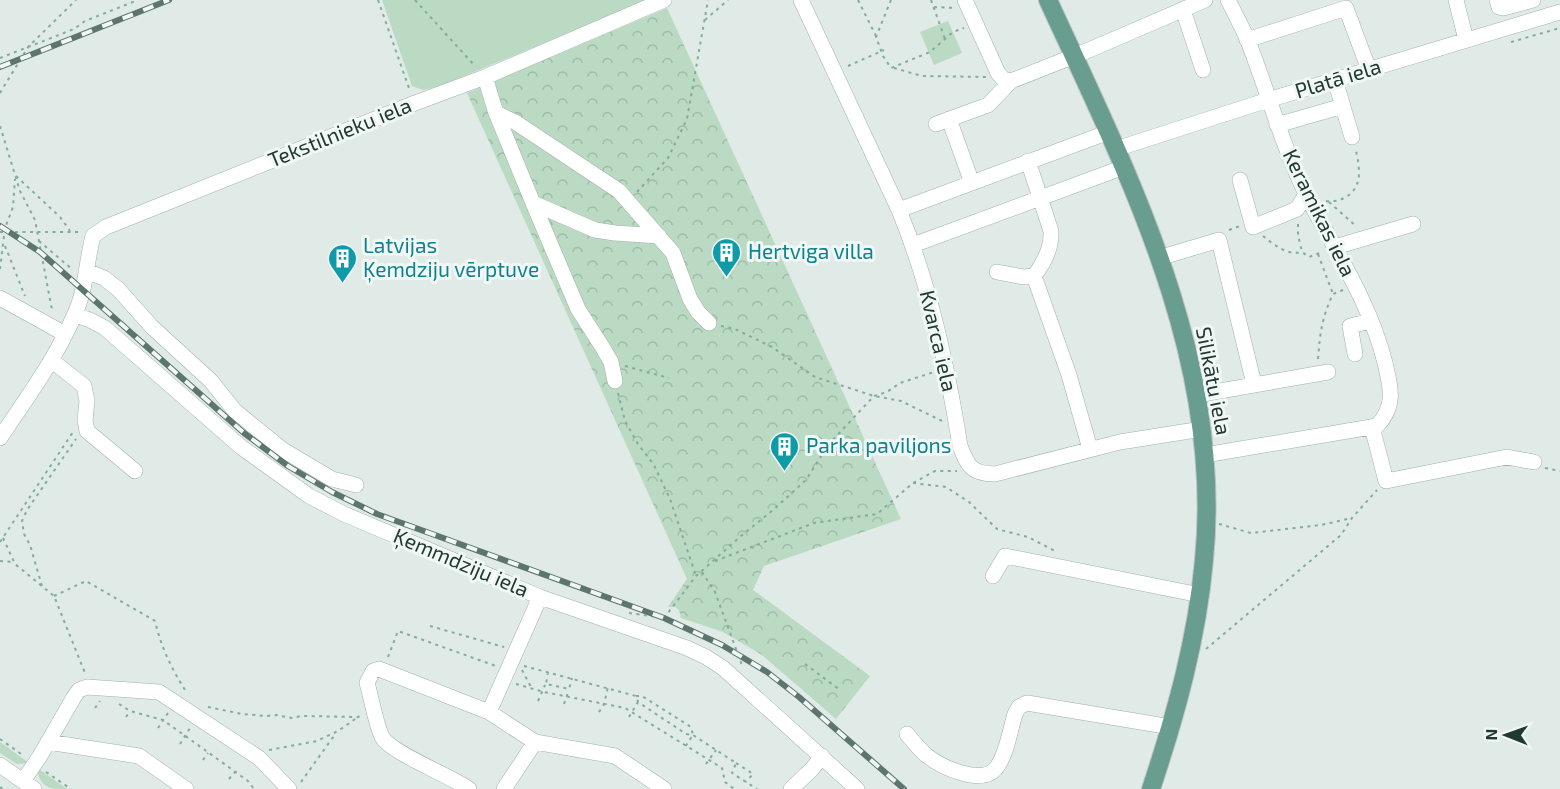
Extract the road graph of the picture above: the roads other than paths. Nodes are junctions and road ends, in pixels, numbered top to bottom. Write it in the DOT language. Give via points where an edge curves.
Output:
graph roads {
  1 [pos="664,0"];
  2 [pos="801,0"];
  3 [pos="1048,0"];
  4 [pos="1205,0"];
  5 [pos="1228,0"];
  6 [pos="1456,0"];
  7 [pos="1497,0"];
  8 [pos="1533,0"];
  9 [pos="966,4"];
  10 [pos="1182,10"];
  11 [pos="1560,12"];
  12 [pos="1248,40"];
  13 [pos="1466,40"];
  14 [pos="1074,56"];
  15 [pos="1203,70"];
  16 [pos="1369,70"];
  17 [pos="485,77"];
  18 [pos="1004,77"];
  19 [pos="1335,80"];
  20 [pos="1268,100"];
  21 [pos="1342,106"];
  22 [pos="496,113"];
  23 [pos="1277,125"];
  24 [pos="1109,132"];
  25 [pos="1352,137"];
  26 [pos="1116,149"];
  27 [pos="1028,161"];
  28 [pos="1124,167"];
  29 [pos="1240,180"];
  30 [pos="972,183"];
  31 [pos="1306,194"];
  32 [pos="1041,197"];
  33 [pos="533,203"];
  34 [pos="899,210"];
  35 [pos="1413,224"];
  36 [pos="659,236"];
  37 [pos="913,245"];
  38 [pos="1335,246"];
  39 [pos="1159,258"];
  40 [pos="997,272"];
  41 [pos="1034,276"];
  42 [pos="86,277"];
  43 [pos="0,298"];
  44 [pos="75,315"];
  45 [pos="1371,321"];
  46 [pos="709,323"];
  47 [pos="60,332"];
  48 [pos="1355,354"];
  49 [pos="51,360"];
  50 [pos="1322,373"];
  51 [pos="615,381"];
  52 [pos="1254,384"];
  53 [pos="1197,395"];
  54 [pos="1374,426"];
  55 [pos="1202,429"];
  56 [pos="0,438"];
  57 [pos="1090,449"];
  58 [pos="1205,455"];
  59 [pos="1534,462"];
  60 [pos="135,471"];
  61 [pos="356,485"];
  62 [pos="993,576"];
  63 [pos="1200,595"];
  64 [pos="540,597"];
  65 [pos="489,712"];
  66 [pos="1172,727"];
  67 [pos="907,734"];
  68 [pos="48,742"];
  69 [pos="535,742"];
  70 [pos="822,756"];
  71 [pos="0,765"];
  72 [pos="28,785"];
  73 [pos="295,786"];
  74 [pos="186,789"];
  75 [pos="469,789"];
  76 [pos="504,789"];
  77 [pos="664,789"];
  78 [pos="790,789"];
  79 [pos="857,789"];
  80 [pos="1151,789"];
  1 -- 17 [label="street, Tekstilnieku iela"];
  2 -- 34 [label="street, Kvarca iela"];
  3 -- 14 [label="main road, Silikātu iela"];
  4 -- 10 [label="street"];
  5 -- 12 [label="street, Keramikas iela"];
  6 -- 13 [label="street"];
  7 -- 8 [label="street" via="1503,8"];
  9 -- 18 [label="street"];
  10 -- 14 [label="street"];
  10 -- 15 [label="street"];
  11 -- 13 [label="street, Platā iela"];
  12 -- 16 [label="street" via="1346,8"];
  12 -- 20 [label="street, Keramikas iela"];
  13 -- 16 [label="street, Platā iela"];
  14 -- 18 [label="street"];
  14 -- 24 [label="main road, Silikātu iela"];
  16 -- 19 [label="street, Platā iela"];
  17 -- 22 [label="street"];
  17 -- 42 [label="street, Tekstilnieku iela" via="106,227 93,236"];
  18 -- 30 [label="street" via="988,105 942,121"];
  19 -- 20 [label="street, Platā iela"];
  19 -- 21 [label="street"];
  20 -- 23 [label="street, Keramikas iela"];
  20 -- 26 [label="street, Platā iela"];
  21 -- 23 [label="street"];
  21 -- 25 [label="street"];
  22 -- 33 [label="street"];
  22 -- 36 [label="street" via="608,182"];
  23 -- 31 [label="street, Keramikas iela"];
  24 -- 26 [label="main road, Silikātu iela"];
  24 -- 27 [label="street"];
  26 -- 28 [label="main road, Silikātu iela"];
  27 -- 30 [label="street"];
  27 -- 32 [label="street"];
  28 -- 32 [label="street"];
  28 -- 39 [label="main road, Silikātu iela"];
  29 -- 31 [label="street" via="1252,227 1297,209"];
  30 -- 34 [label="street"];
  31 -- 38 [label="street, Keramikas iela"];
  32 -- 37 [label="street"];
  32 -- 41 [label="street" via="1052,243"];
  33 -- 36 [label="street" via="595,230"];
  33 -- 51 [label="street" via="578,309 611,362"];
  34 -- 37 [label="street, Kvarca iela"];
  35 -- 38 [label="street"];
  36 -- 46 [label="street" via="673,253 694,305"];
  37 -- 57 [label="street, Kvarca iela" via="936,321 960,446 967,462 983,474 995,474"];
  38 -- 45 [label="street, Keramikas iela"];
  39 -- 52 [label="street" via="1219,240"];
  39 -- 53 [label="main road, Silikātu iela" via="1170,286"];
  40 -- 41 [label="street"];
  41 -- 57 [label="street"];
  42 -- 44 [label="street"];
  42 -- 61 [label="street" via="104,278 117,289 211,381 235,411 284,450 333,479"];
  43 -- 47 [label="street"];
  44 -- 47 [label="street"];
  44 -- 64 [label="street, Ķemmdziju iela" via="105,328 241,447 309,496"];
  45 -- 48 [label="street" via="1350,326"];
  45 -- 54 [label="street, Keramikas iela" via="1390,390 1390,407"];
  47 -- 49 [label="street"];
  49 -- 56 [label="street"];
  49 -- 60 [label="street" via="84,386 87,431"];
  50 -- 52 [label="street"];
  52 -- 53 [label="street"];
  53 -- 55 [label="main road, Silikātu iela"];
  54 -- 58 [label="street"];
  54 -- 59 [label="street" via="1386,481 1507,457"];
  55 -- 57 [label="street"];
  55 -- 58 [label="main road, Silikātu iela"];
  58 -- 63 [label="main road, Silikātu iela" via="1206,524"];
  62 -- 63 [label="street" via="1005,556"];
  63 -- 66 [label="main road, Silikātu iela"];
  64 -- 65 [label="street" via="513,666"];
  64 -- 70 [label="street, Ķemmdziju iela" via="697,652 723,668"];
  65 -- 69 [label="street"];
  65 -- 75 [label="street" via="379,669 373,671 367,683 383,738 394,749"];
  66 -- 67 [label="street" via="1023,704 1015,714 998,767 982,776 938,763"];
  66 -- 80 [label="main road, Silikātu iela"];
  68 -- 72 [label="street"];
  68 -- 73 [label="street" via="83,690 159,692 194,711"];
  68 -- 74 [label="street" via="139,756"];
  69 -- 76 [label="street"];
  69 -- 77 [label="street" via="615,756"];
  70 -- 78 [label="street"];
  70 -- 79 [label="street, Ķemmdziju iela"];
  71 -- 72 [label="street"];
}
